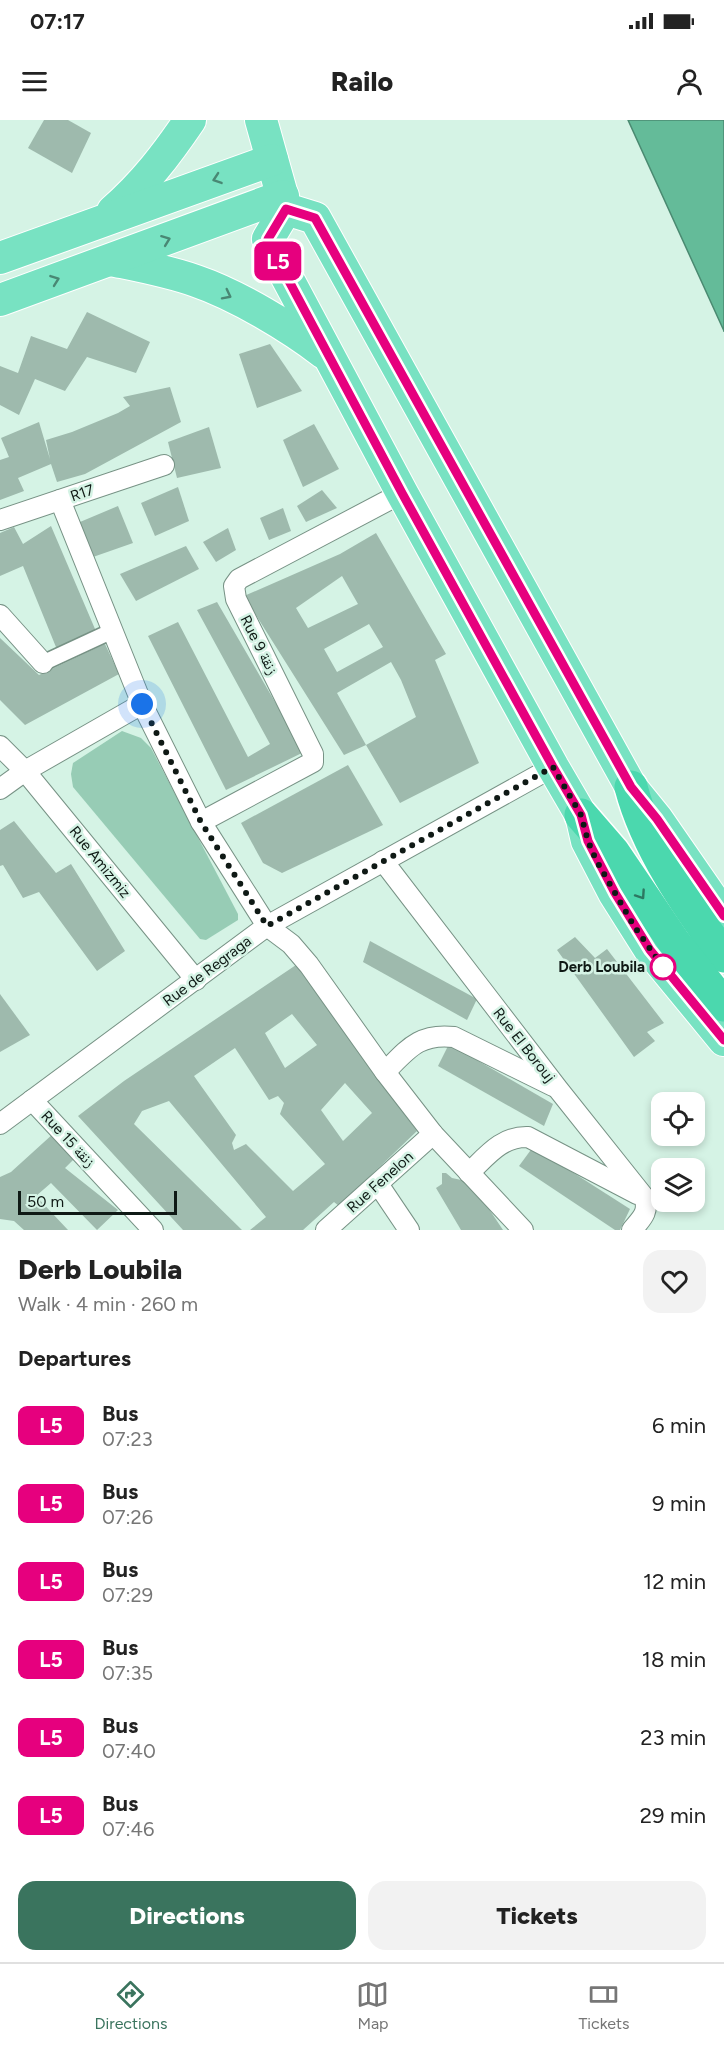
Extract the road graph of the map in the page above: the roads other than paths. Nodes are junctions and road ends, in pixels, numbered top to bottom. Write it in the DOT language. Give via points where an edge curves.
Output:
graph roads {
  1 [pos="190,120"];
  2 [pos="261,120"];
  3 [pos="272,160"];
  4 [pos="285,202"];
  5 [pos="101,221"];
  6 [pos="0,258"];
  7 [pos="111,260"];
  8 [pos="0,300"];
  9 [pos="329,357"];
  10 [pos="164,465"];
  11 [pos="402,493"];
  12 [pos="60,500"];
  13 [pos="0,520"];
  14 [pos="0,615"];
  15 [pos="112,631"];
  16 [pos="43,663"];
  17 [pos="142,704"];
  18 [pos="0,746"];
  19 [pos="553,767"];
  20 [pos="25,771"];
  21 [pos="631,787"];
  22 [pos="0,789"];
  23 [pos="581,815"];
  24 [pos="201,822"];
  25 [pos="383,861"];
  26 [pos="724,916"];
  27 [pos="267,926"];
  28 [pos="724,956"];
  29 [pos="196,980"];
  30 [pos="724,1005"];
  31 [pos="724,1040"];
  32 [pos="385,1072"];
  33 [pos="558,1089"];
  34 [pos="32,1100"];
  35 [pos="0,1124"];
  36 [pos="433,1134"];
  37 [pos="469,1173"];
  38 [pos="378,1185"];
  39 [pos="644,1197"];
  40 [pos="153,1230"];
  41 [pos="326,1230"];
  42 [pos="409,1230"];
  43 [pos="523,1230"];
  44 [pos="632,1230"];
  1 -- 5 [label="main road" via="153,171"];
  2 -- 3 [label="main road"];
  3 -- 4 [label="main road"];
  3 -- 5 [label="main road, one-way"];
  7 -- 4 [label="main road, one-way"];
  4 -- 9 [label="main road" via="268,239"];
  4 -- 21 [label="main road" via="315,218"];
  5 -- 6 [label="main road"];
  8 -- 7 [label="main road, one-way"];
  7 -- 9 [label="main road, one-way" via="165,271 212,287 298,334"];
  9 -- 11 [label="main road"];
  10 -- 12 [label="street, R17"];
  11 -- 19 [label="main road"];
  11 -- 24 [label="street, Rue 9 زنقة" via="239,579 234,586 236,599 313,754 313,762"];
  12 -- 13 [label="street, R17"];
  12 -- 15 [label="street"];
  14 -- 16 [label="street"];
  15 -- 16 [label="street"];
  15 -- 17 [label="street"];
  17 -- 20 [label="street"];
  17 -- 24 [label="street"];
  18 -- 20 [label="street, Rue Amizmiz"];
  19 -- 23 [label="main road"];
  19 -- 25 [label="street, Rue de Regraga"];
  20 -- 22 [label="street"];
  20 -- 29 [label="street, Rue Amizmiz"];
  21 -- 26 [label="main road"];
  21 -- 28 [label="highway" via="637,810 663,861"];
  23 -- 30 [label="highway, one-way" via="613,852 674,942"];
  23 -- 31 [label="main road" via="596,860 634,926"];
  24 -- 27 [label="street"];
  25 -- 27 [label="street, Rue de Regraga"];
  25 -- 33 [label="street, Rue El Borouj"];
  27 -- 29 [label="street, Rue de Regraga"];
  27 -- 32 [label="street" via="291,944 309,965"];
  29 -- 34 [label="street, Rue de Regraga"];
  32 -- 33 [label="street" via="413,1044 427,1038 454,1037"];
  32 -- 36 [label="street"];
  33 -- 39 [label="street, Rue El Borouj"];
  34 -- 35 [label="street, Rue de Regraga"];
  34 -- 40 [label="street, Rue 15 زنقة"];
  36 -- 37 [label="street"];
  36 -- 38 [label="street, Rue Fenelon"];
  37 -- 39 [label="street" via="500,1144 528,1137"];
  37 -- 43 [label="street"];
  38 -- 41 [label="street, Rue Fenelon"];
  38 -- 42 [label="street"];
  39 -- 44 [label="street" via="646,1212"];
}
